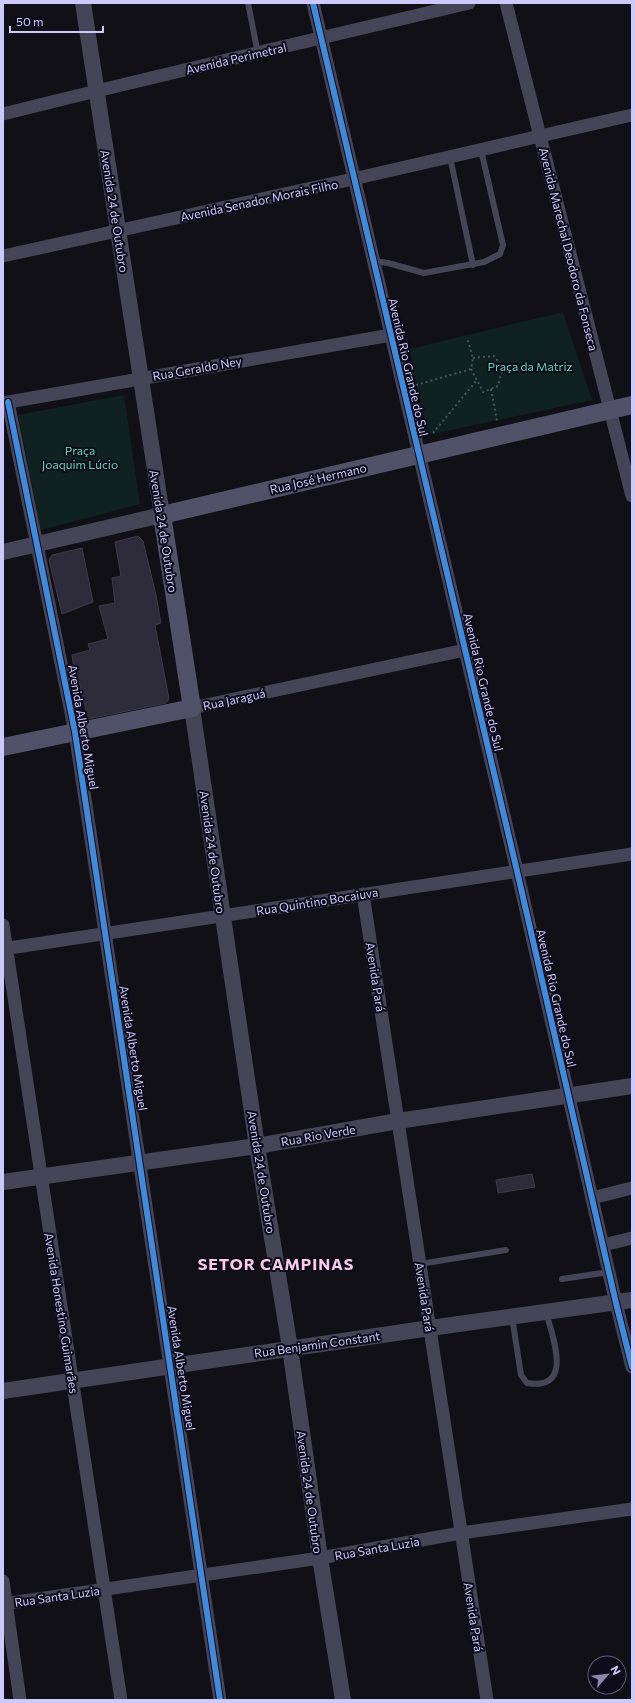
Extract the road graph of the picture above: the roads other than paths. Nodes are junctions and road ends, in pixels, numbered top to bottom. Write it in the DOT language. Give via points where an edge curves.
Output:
graph roads {
  1 [pos="83,3"];
  2 [pos="248,3"];
  3 [pos="312,3"];
  4 [pos="469,3"];
  5 [pos="506,3"];
  6 [pos="442,6"];
  7 [pos="320,38"];
  8 [pos="258,54"];
  9 [pos="96,90"];
  10 [pos="3,114"];
  11 [pos="632,115"];
  12 [pos="540,136"];
  13 [pos="481,150"];
  14 [pos="450,157"];
  15 [pos="353,179"];
  16 [pos="118,230"];
  17 [pos="3,256"];
  18 [pos="373,261"];
  19 [pos="473,264"];
  20 [pos="391,335"];
  21 [pos="140,378"];
  22 [pos="5,402"];
  23 [pos="632,404"];
  24 [pos="610,410"];
  25 [pos="418,455"];
  26 [pos="632,496"];
  27 [pos="162,515"];
  28 [pos="36,544"];
  29 [pos="3,552"];
  30 [pos="465,650"];
  31 [pos="192,708"];
  32 [pos="76,732"];
  33 [pos="3,747"];
  34 [pos="632,854"];
  35 [pos="517,871"];
  36 [pos="363,894"];
  37 [pos="222,915"];
  38 [pos="3,926"];
  39 [pos="106,932"];
  40 [pos="5,948"];
  41 [pos="632,1086"];
  42 [pos="568,1095"];
  43 [pos="398,1121"];
  44 [pos="257,1146"];
  45 [pos="140,1162"];
  46 [pos="41,1176"];
  47 [pos="3,1182"];
  48 [pos="632,1188"];
  49 [pos="592,1198"];
  50 [pos="632,1238"];
  51 [pos="602,1245"];
  52 [pos="506,1250"];
  53 [pos="420,1264"];
  54 [pos="609,1272"];
  55 [pos="562,1279"];
  56 [pos="632,1300"];
  57 [pos="616,1303"];
  58 [pos="546,1312"];
  59 [pos="512,1317"];
  60 [pos="430,1328"];
  61 [pos="290,1348"];
  62 [pos="171,1366"];
  63 [pos="632,1367"];
  64 [pos="72,1380"];
  65 [pos="3,1391"];
  66 [pos="632,1509"];
  67 [pos="461,1533"];
  68 [pos="320,1558"];
  69 [pos="202,1574"];
  70 [pos="3,1581"];
  71 [pos="104,1589"];
  72 [pos="4,1604"];
  73 [pos="20,1700"];
  74 [pos="121,1700"];
  75 [pos="220,1700"];
  76 [pos="343,1700"];
  77 [pos="487,1700"];
  1 -- 9 [label="street, Avenida 24 de Outubro"];
  2 -- 8 [label="lane"];
  3 -- 7 [label="street, Avenida Rio Grande do Sul"];
  4 -- 6 [label="street, Avenida Perimetral"];
  5 -- 12 [label="street, Avenida Marechal Deodoro da Fonseca"];
  6 -- 7 [label="street, Avenida Perimetral"];
  7 -- 8 [label="street, Avenida Perimetral"];
  7 -- 15 [label="street, Avenida Rio Grande do Sul"];
  8 -- 9 [label="street, Avenida Perimetral"];
  9 -- 10 [label="street, Avenida Perimetral"];
  9 -- 16 [label="street, Avenida 24 de Outubro"];
  11 -- 12 [label="street, Avenida Senador Morais Filho"];
  12 -- 13 [label="street, Avenida Senador Morais Filho"];
  12 -- 24 [label="street, Avenida Marechal Deodoro da Fonseca"];
  13 -- 14 [label="street, Avenida Senador Morais Filho"];
  13 -- 19 [label="lane" via="503,245 500,254"];
  14 -- 15 [label="street, Avenida Senador Morais Filho"];
  14 -- 19 [label="lane"];
  15 -- 16 [label="street, Avenida Senador Morais Filho"];
  15 -- 18 [label="street, Avenida Rio Grande do Sul"];
  16 -- 17 [label="street, Avenida Senador Morais Filho"];
  16 -- 21 [label="street, Avenida 24 de Outubro"];
  18 -- 19 [label="lane" via="424,273"];
  18 -- 20 [label="street, Avenida Rio Grande do Sul"];
  20 -- 21 [label="street, Rua Geraldo Ney"];
  20 -- 25 [label="street, Avenida Rio Grande do Sul"];
  21 -- 22 [label="street, Rua Geraldo Ney"];
  21 -- 27 [label="street, Avenida 24 de Outubro"];
  22 -- 28 [label="street, Avenida Alberto Miguel"];
  23 -- 24 [label="main road, Rua José Hermano"];
  24 -- 25 [label="main road, Rua José Hermano"];
  24 -- 26 [label="street, Avenida Marechal Deodoro da Fonseca"];
  25 -- 27 [label="main road, Rua José Hermano"];
  25 -- 30 [label="street, Avenida Rio Grande do Sul"];
  27 -- 28 [label="street, Rua José Hermano"];
  27 -- 31 [label="main road, Avenida 24 de Outubro"];
  28 -- 29 [label="street, Rua José Hermano"];
  28 -- 32 [label="street, Avenida Alberto Miguel"];
  30 -- 31 [label="street, Rua Jaraguá"];
  30 -- 35 [label="street, Avenida Rio Grande do Sul"];
  31 -- 32 [label="main road, Rua Jaraguá"];
  31 -- 37 [label="street, Avenida 24 de Outubro"];
  32 -- 33 [label="main road, Rua Jaraguá"];
  32 -- 39 [label="street, Avenida Alberto Miguel"];
  34 -- 35 [label="street, Rua Quintino Bocaiuva"];
  35 -- 36 [label="street, Rua Quintino Bocaiuva"];
  35 -- 42 [label="street, Avenida Rio Grande do Sul"];
  36 -- 37 [label="street, Rua Quintino Bocaiuva"];
  36 -- 43 [label="street, Avenida Pará"];
  37 -- 39 [label="street, Rua Quintino Bocaiuva"];
  37 -- 44 [label="street, Avenida 24 de Outubro"];
  38 -- 40 [label="street, Avenida Honestino Guimarães"];
  39 -- 40 [label="street, Rua Quintino Bocaiuva"];
  39 -- 45 [label="street, Avenida Alberto Miguel"];
  40 -- 46 [label="street, Avenida Honestino Guimarães"];
  41 -- 42 [label="street, Rua Rio Verde"];
  42 -- 43 [label="street, Rua Rio Verde"];
  42 -- 49 [label="street, Avenida Rio Grande do Sul"];
  43 -- 44 [label="street, Rua Rio Verde"];
  43 -- 53 [label="street, Avenida Pará"];
  44 -- 45 [label="street, Rua Rio Verde"];
  44 -- 61 [label="street, Avenida 24 de Outubro"];
  45 -- 46 [label="street, Rua Rio Verde"];
  45 -- 62 [label="street, Avenida Alberto Miguel"];
  46 -- 47 [label="street, Rua Rio Verde"];
  46 -- 64 [label="street, Avenida Honestino Guimarães"];
  48 -- 49 [label="street"];
  49 -- 51 [label="street, Avenida Rio Grande do Sul"];
  50 -- 51 [label="street"];
  51 -- 54 [label="street, Avenida Rio Grande do Sul"];
  52 -- 53 [label="lane"];
  53 -- 60 [label="street, Avenida Pará"];
  54 -- 55 [label="lane"];
  54 -- 57 [label="street, Avenida Rio Grande do Sul"];
  56 -- 57 [label="street, Rua Benjamin Constant"];
  57 -- 58 [label="street, Rua Benjamin Constant"];
  57 -- 63 [label="street, Avenida Rio Grande do Sul"];
  58 -- 59 [label="street, Rua Benjamin Constant"];
  58 -- 59 [label="lane" via="557,1358 556,1373 552,1379 544,1383 527,1383 522,1375"];
  59 -- 60 [label="street, Rua Benjamin Constant"];
  60 -- 61 [label="street, Rua Benjamin Constant"];
  60 -- 67 [label="street, Avenida Pará"];
  61 -- 62 [label="street, Rua Benjamin Constant"];
  61 -- 68 [label="street, Avenida 24 de Outubro"];
  62 -- 64 [label="street, Rua Benjamin Constant"];
  62 -- 69 [label="street, Avenida Alberto Miguel"];
  64 -- 65 [label="street, Rua Benjamin Constant"];
  64 -- 71 [label="street, Avenida Honestino Guimarães"];
  66 -- 67 [label="street, Rua Santa Luzia"];
  67 -- 68 [label="street, Rua Santa Luzia"];
  67 -- 77 [label="street, Avenida Pará"];
  68 -- 69 [label="street, Rua Santa Luzia"];
  68 -- 76 [label="street, Avenida 24 de Outubro"];
  69 -- 71 [label="street, Rua Santa Luzia"];
  69 -- 75 [label="street, Avenida Alberto Miguel"];
  70 -- 72 [label="street"];
  71 -- 72 [label="street, Rua Santa Luzia"];
  71 -- 74 [label="street, Avenida Honestino Guimarães"];
  72 -- 73 [label="street"];
}
